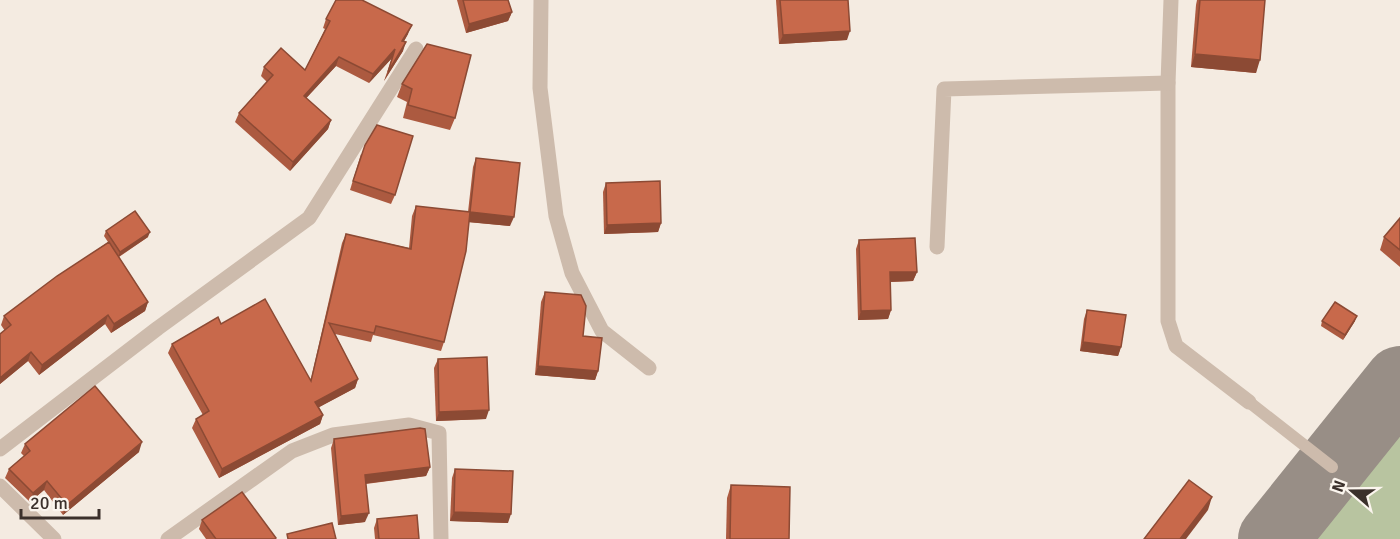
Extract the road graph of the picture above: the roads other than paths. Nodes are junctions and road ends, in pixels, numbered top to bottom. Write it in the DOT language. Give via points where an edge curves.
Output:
graph roads {
  1 [pos="541,0"];
  2 [pos="1171,0"];
  3 [pos="416,50"];
  4 [pos="1168,83"];
  5 [pos="937,246"];
  6 [pos="649,368"];
  7 [pos="1249,402"];
  8 [pos="0,449"];
  9 [pos="1332,467"];
  10 [pos="0,486"];
  11 [pos="54,539"];
  12 [pos="168,539"];
  13 [pos="441,539"];
  1 -- 6 [label="street" via="540,88 556,216 572,273 602,331"];
  2 -- 4 [label="street"];
  3 -- 8 [label="street" via="309,218"];
  4 -- 5 [label="street" via="944,89"];
  4 -- 7 [label="street" via="1168,321 1176,346"];
  7 -- 9 [label="lane"];
  10 -- 11 [label="street"];
  12 -- 13 [label="street" via="292,451 333,435 409,425 439,433"];
}
